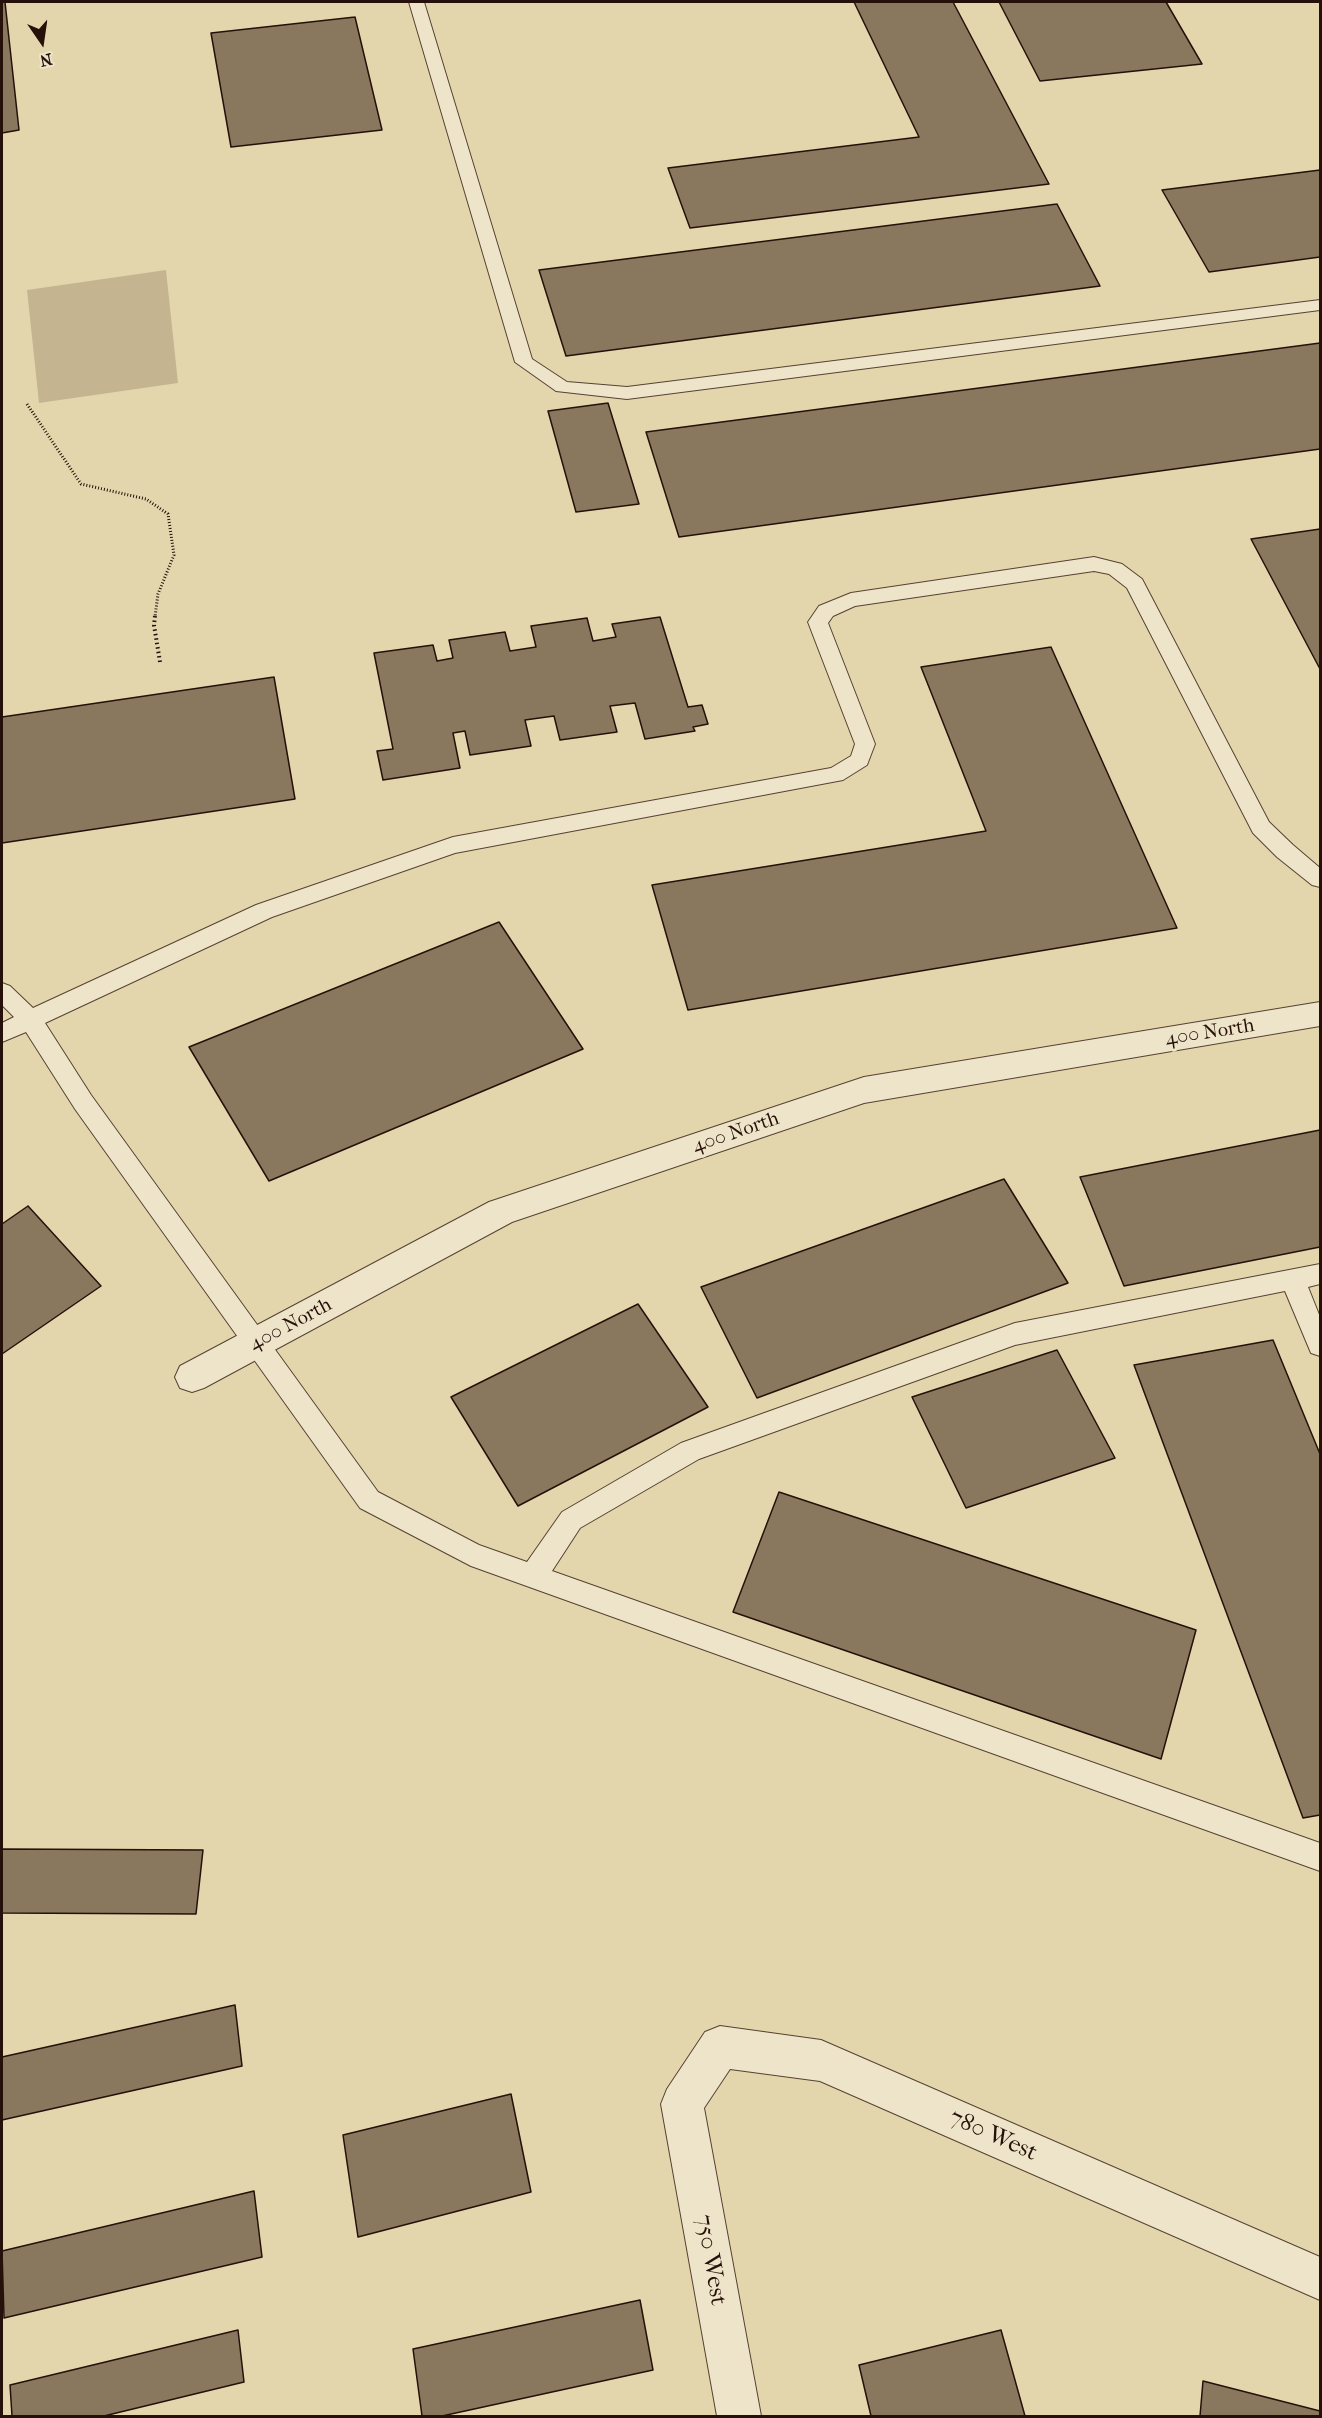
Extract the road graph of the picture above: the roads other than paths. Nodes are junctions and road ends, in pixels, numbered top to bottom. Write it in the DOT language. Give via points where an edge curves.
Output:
graph roads {
  1 [pos="416,2"];
  2 [pos="1320,305"];
  3 [pos="1320,879"];
  4 [pos="2,992"];
  5 [pos="1320,1014"];
  6 [pos="30,1018"];
  7 [pos="2,1033"];
  8 [pos="1320,1274"];
  9 [pos="1292,1278"];
  10 [pos="255,1344"];
  11 [pos="1320,1345"];
  12 [pos="192,1377"];
  13 [pos="533,1576"];
  14 [pos="1320,1857"];
  15 [pos="682,2104"];
  16 [pos="1320,2279"];
  17 [pos="739,2416"];
  1 -- 2 [label="lane" via="524,362 561,387 627,393"];
  3 -- 6 [label="lane" via="1261,827 1135,584 1115,569 1094,564 851,600 826,611 818,622 866,744 860,760 836,775 453,845 264,910"];
  4 -- 6 [label="lane"];
  5 -- 10 [label="street, 400 North" via="864,1090 501,1212"];
  6 -- 7 [label="lane"];
  6 -- 10 [label="lane" via="83,1102"];
  8 -- 9 [label="lane"];
  9 -- 11 [label="lane"];
  9 -- 13 [label="lane" via="1016,1334 690,1451 571,1520"];
  10 -- 12 [label="street, 400 North"];
  10 -- 13 [label="lane" via="369,1500 471,1554"];
  13 -- 14 [label="lane"];
  15 -- 16 [label="street, 780 West" via="720,2048 821,2061"];
  15 -- 17 [label="street, 750 West"];
}
